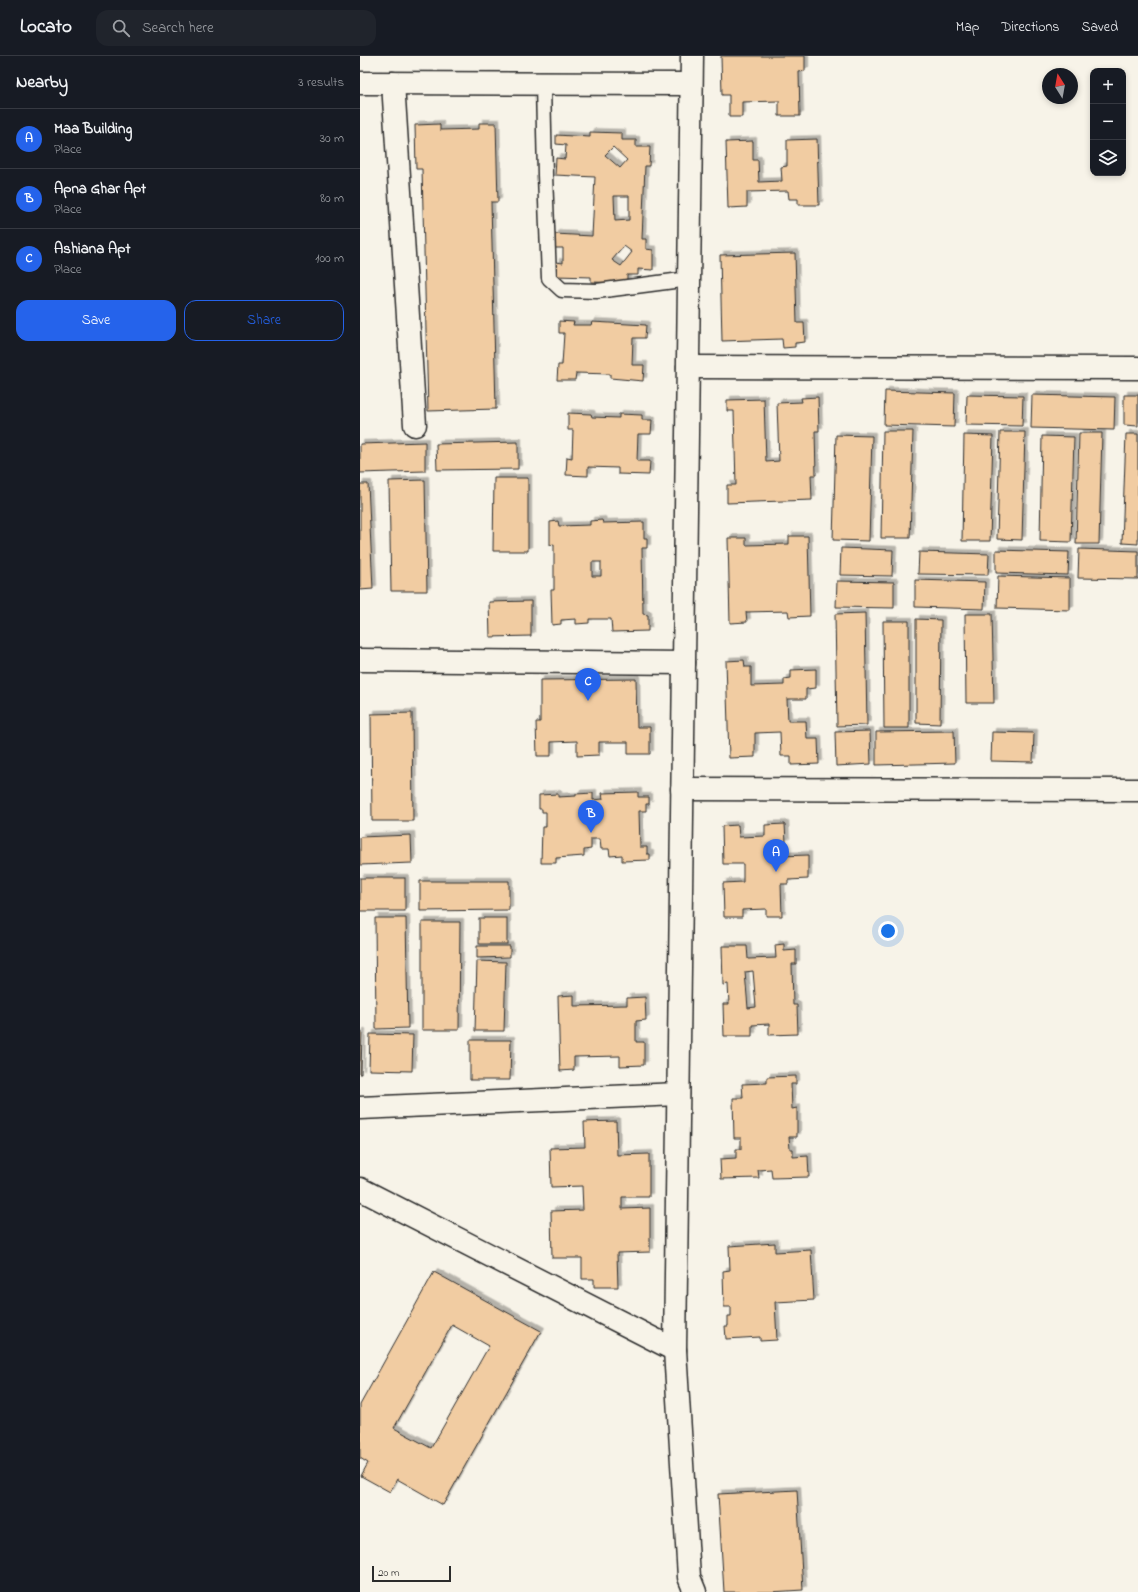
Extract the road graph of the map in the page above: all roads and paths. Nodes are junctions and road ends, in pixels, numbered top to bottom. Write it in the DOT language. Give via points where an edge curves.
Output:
graph roads {
  1 [pos="692,56"];
  2 [pos="360,83"];
  3 [pos="393,83"];
  4 [pos="543,84"];
  5 [pos="691,84"];
  6 [pos="689,279"];
  7 [pos="688,367"];
  8 [pos="1138,368"];
  9 [pos="415,425"];
  10 [pos="360,660"];
  11 [pos="684,663"];
  12 [pos="682,789"];
  13 [pos="1138,790"];
  14 [pos="678,1094"];
  15 [pos="360,1108"];
  16 [pos="360,1189"];
  17 [pos="675,1350"];
  18 [pos="695,1592"];
  1 -- 5 [label="street"];
  2 -- 3 [label="street"];
  3 -- 4 [label="street"];
  3 -- 9 [label="street"];
  4 -- 5 [label="street"];
  4 -- 6 [label="lane" via="549,278 562,290 597,291"];
  5 -- 6 [label="street"];
  6 -- 7 [label="street"];
  7 -- 8 [label="street"];
  7 -- 11 [label="street"];
  10 -- 11 [label="street"];
  11 -- 12 [label="street"];
  12 -- 13 [label="street"];
  12 -- 14 [label="street"];
  14 -- 15 [label="street"];
  14 -- 17 [label="street"];
  16 -- 17 [label="street"];
  17 -- 18 [label="street" via="689,1577"];
}
